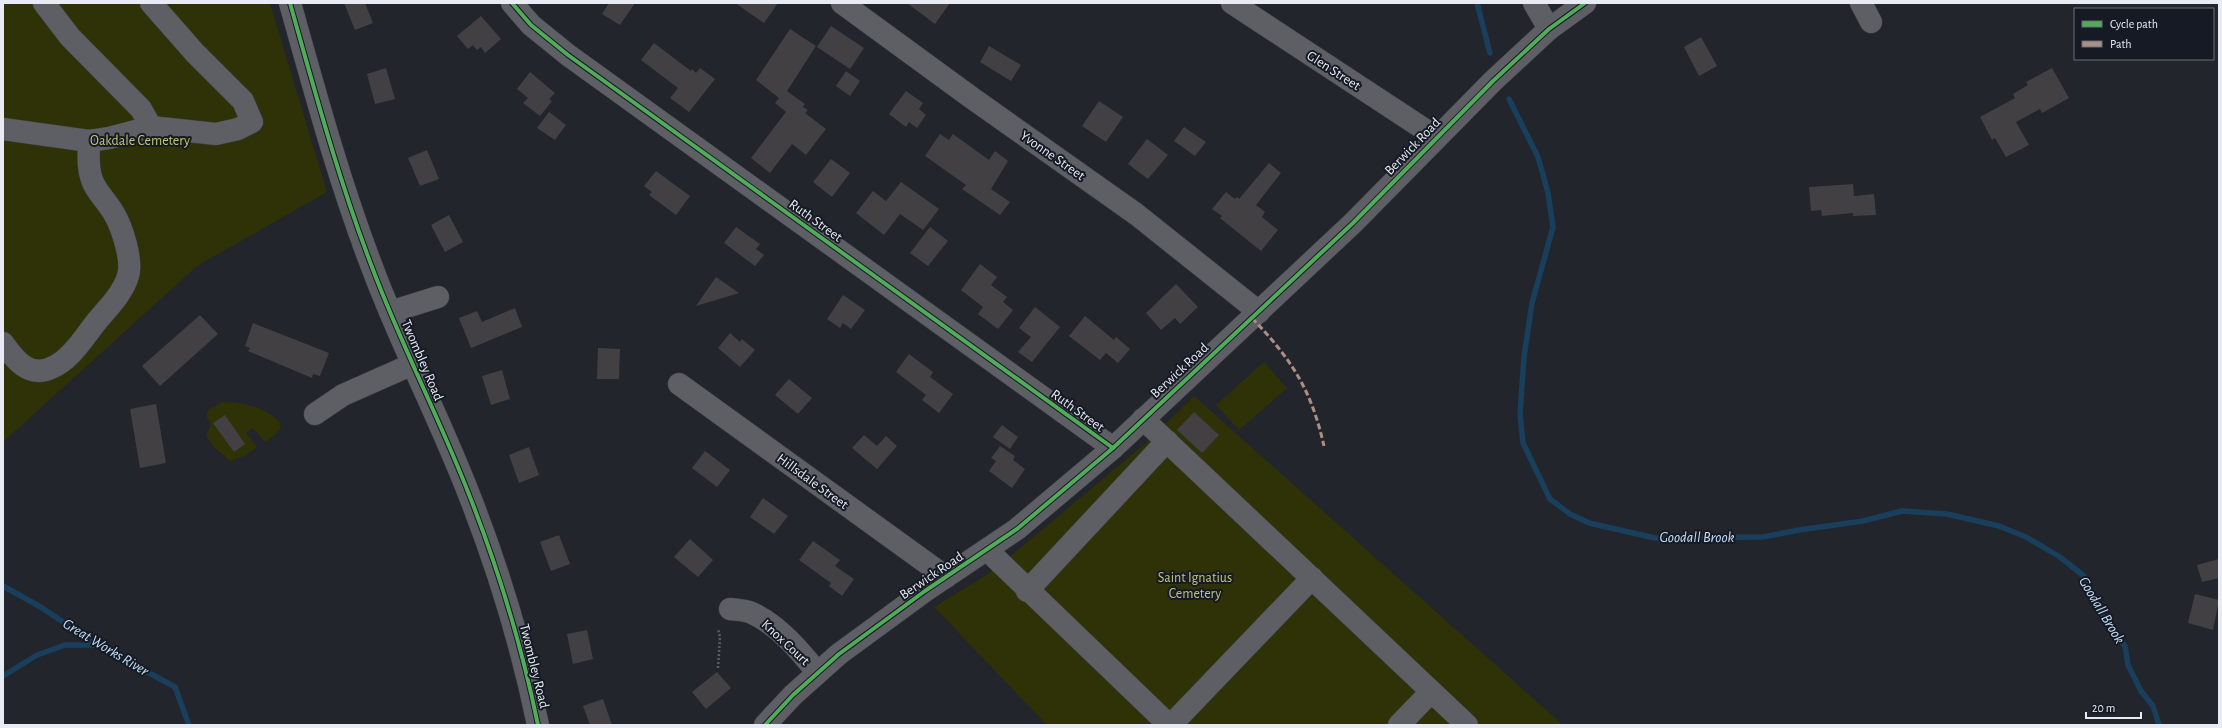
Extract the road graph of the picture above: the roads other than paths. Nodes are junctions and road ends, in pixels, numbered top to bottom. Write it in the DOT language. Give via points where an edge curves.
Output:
graph roads {
  1 [pos="44,3"];
  2 [pos="151,3"];
  3 [pos="290,3"];
  4 [pos="512,3"];
  5 [pos="842,3"];
  6 [pos="1232,3"];
  7 [pos="1534,3"];
  8 [pos="1584,3"];
  9 [pos="1861,3"];
  10 [pos="1871,22"];
  11 [pos="1548,30"];
  12 [pos="151,127"];
  13 [pos="3,130"];
  14 [pos="1436,137"];
  15 [pos="89,141"];
  16 [pos="438,296"];
  17 [pos="390,312"];
  18 [pos="1259,312"];
  19 [pos="3,343"];
  20 [pos="413,364"];
  21 [pos="679,384"];
  22 [pos="315,414"];
  23 [pos="1143,420"];
  24 [pos="1167,441"];
  25 [pos="1112,448"];
  26 [pos="987,550"];
  27 [pos="946,577"];
  28 [pos="1312,578"];
  29 [pos="1027,591"];
  30 [pos="730,609"];
  31 [pos="817,672"];
  32 [pos="1431,692"];
  33 [pos="538,725"];
  34 [pos="765,725"];
  35 [pos="1170,725"];
  36 [pos="1399,725"];
  37 [pos="1467,725"];
  1 -- 12 [label="street" via="70,37 141,109"];
  2 -- 12 [label="street" via="195,53 243,101 252,122 238,129 216,134"];
  3 -- 17 [label="street, Twombley Road" via="353,214"];
  4 -- 25 [label="street, Ruth Street" via="531,25 568,55"];
  5 -- 18 [label="street, Yvonne Street" via="1136,214"];
  6 -- 14 [label="street, Glen Street"];
  7 -- 11 [label="street"];
  8 -- 11 [label="street, Berwick Road"];
  9 -- 10 [label="street"];
  11 -- 14 [label="street, Berwick Road"];
  12 -- 15 [label="street"];
  13 -- 15 [label="street"];
  14 -- 18 [label="street, Berwick Road" via="1353,223"];
  15 -- 19 [label="street" via="88,166 92,181 114,213 122,232 129,263 128,276 122,290 58,365 46,370 30,370 13,358"];
  16 -- 17 [label="street"];
  17 -- 20 [label="street, Twombley Road"];
  18 -- 23 [label="street, Berwick Road"];
  20 -- 22 [label="street" via="343,395"];
  20 -- 33 [label="street, Twombley Road" via="470,497 499,577"];
  21 -- 27 [label="street, Hillsdale Street"];
  23 -- 24 [label="street"];
  23 -- 25 [label="street, Berwick Road"];
  24 -- 28 [label="street"];
  24 -- 29 [label="street"];
  25 -- 26 [label="street, Berwick Road" via="1046,506"];
  26 -- 27 [label="street, Berwick Road"];
  26 -- 29 [label="street"];
  27 -- 31 [label="street, Berwick Road"];
  28 -- 32 [label="street"];
  28 -- 35 [label="street"];
  29 -- 35 [label="street"];
  30 -- 31 [label="street, Knox Court" via="747,611 761,618 793,645"];
  31 -- 34 [label="street, Berwick Road"];
  32 -- 36 [label="street"];
  32 -- 37 [label="street"];
}
